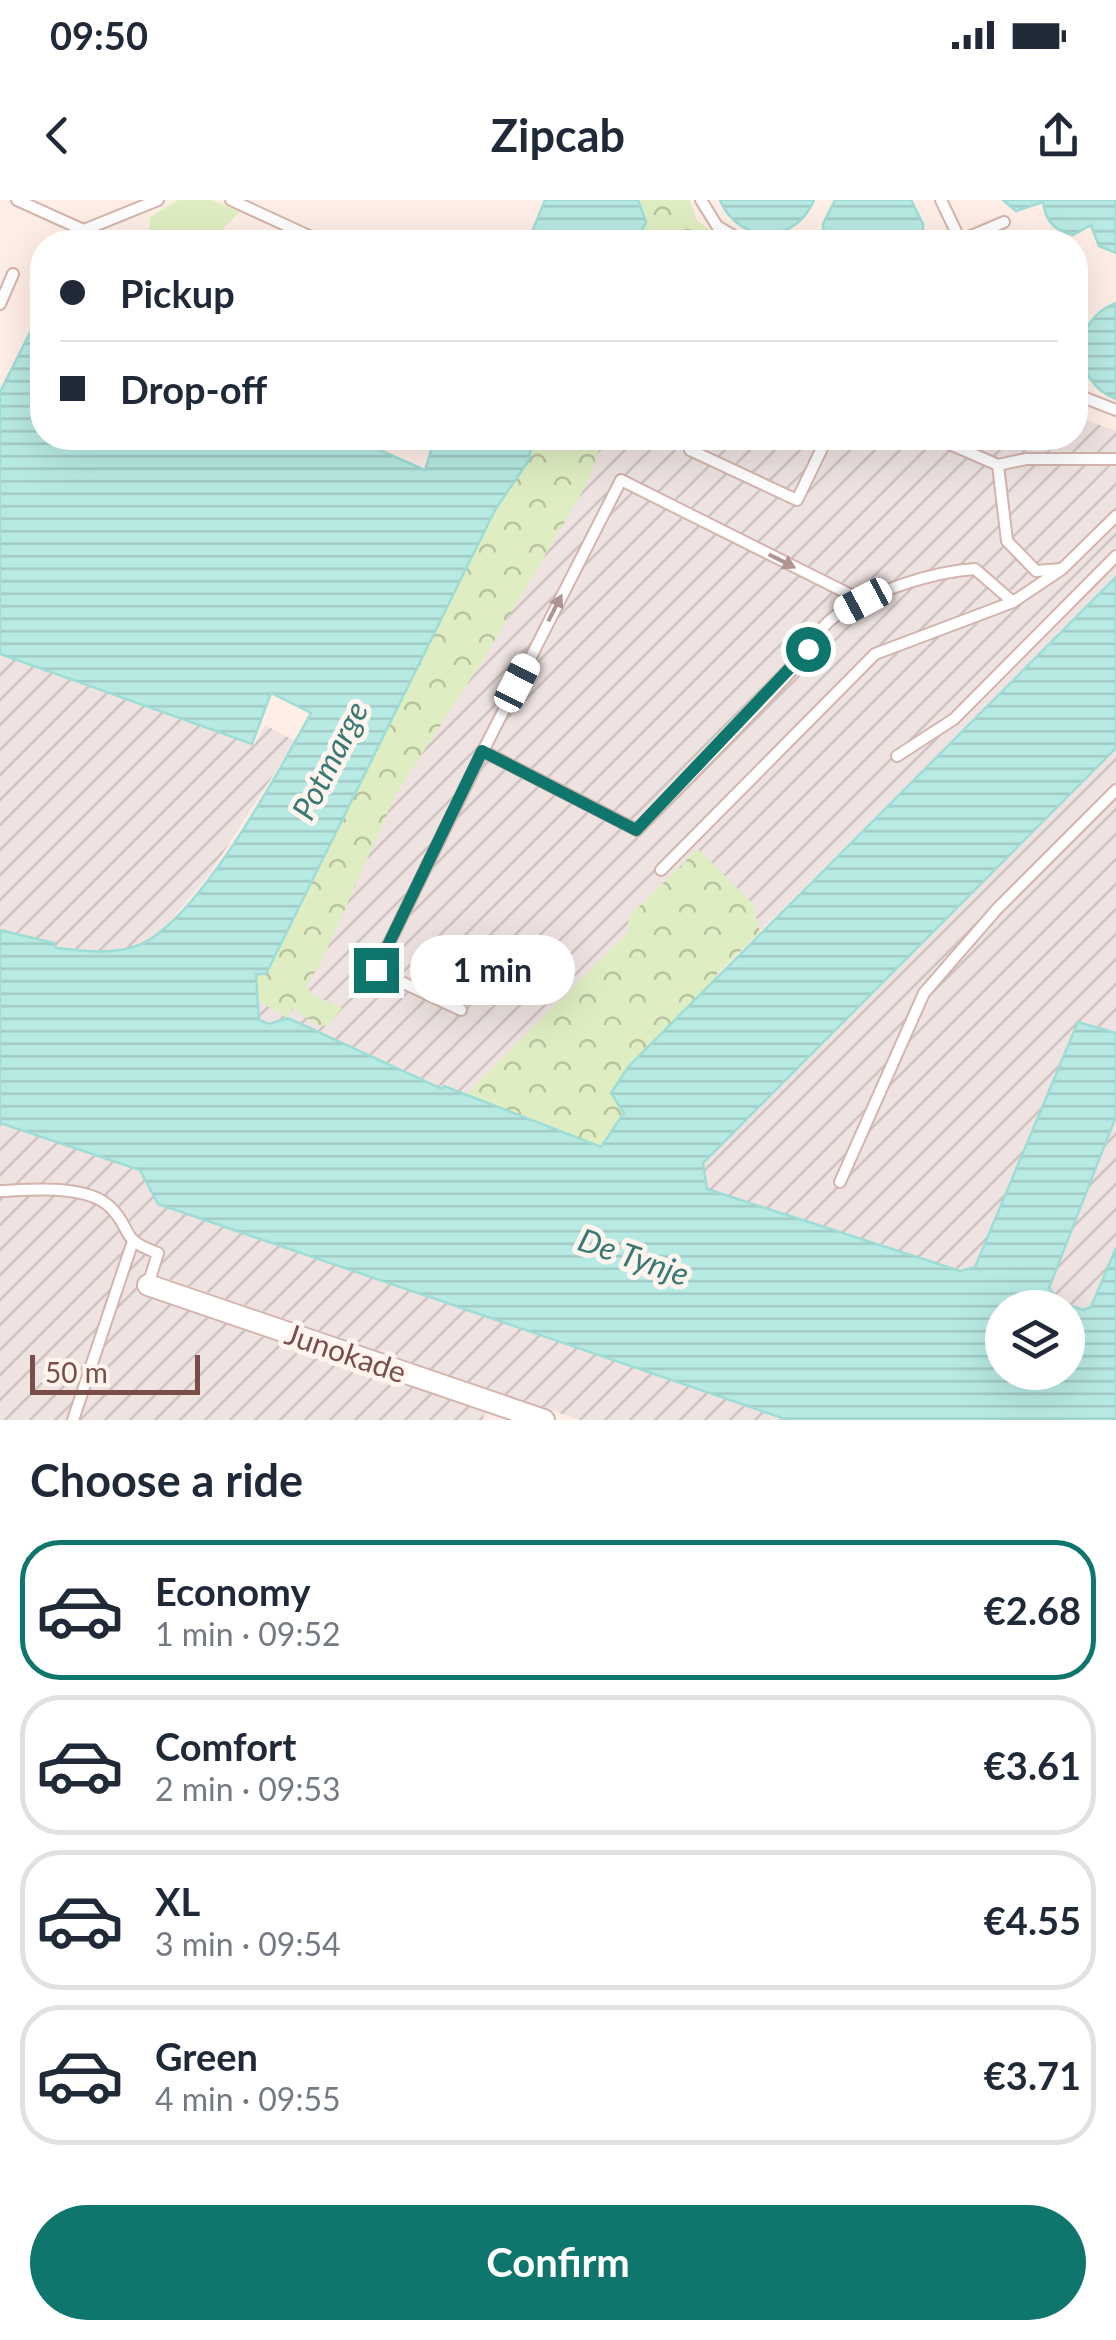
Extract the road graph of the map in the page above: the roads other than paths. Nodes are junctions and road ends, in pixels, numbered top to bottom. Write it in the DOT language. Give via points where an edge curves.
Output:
graph roads {
  1 [pos="17,200"];
  2 [pos="158,200"];
  3 [pos="231,200"];
  4 [pos="702,200"];
  5 [pos="940,200"];
  6 [pos="1004,222"];
  7 [pos="84,230"];
  8 [pos="296,230"];
  9 [pos="724,230"];
  10 [pos="954,230"];
  11 [pos="984,230"];
  12 [pos="13,274"];
  13 [pos="0,304"];
  14 [pos="1088,399"];
  15 [pos="1116,410"];
  16 [pos="690,450"];
  17 [pos="821,450"];
  18 [pos="964,450"];
  19 [pos="1116,459"];
  20 [pos="998,465"];
  21 [pos="1116,516"];
  22 [pos="1116,556"];
  23 [pos="1062,569"];
  24 [pos="863,601"];
  25 [pos="1014,602"];
  26 [pos="482,751"];
  27 [pos="897,756"];
  28 [pos="1116,790"];
  29 [pos="661,870"];
  30 [pos="461,1010"];
  31 [pos="840,1182"];
  32 [pos="0,1191"];
  33 [pos="132,1244"];
  34 [pos="148,1284"];
  35 [pos="73,1420"];
  36 [pos="544,1420"];
  1 -- 7 [label="lane"];
  2 -- 7 [label="lane"];
  3 -- 8 [label="lane"];
  4 -- 9 [label="lane"];
  5 -- 10 [label="lane"];
  6 -- 11 [label="lane"];
  12 -- 13 [label="lane"];
  14 -- 15 [label="lane"];
  16 -- 17 [label="lane" via="797,500"];
  18 -- 20 [label="lane"];
  19 -- 20 [label="lane"];
  20 -- 23 [label="lane" via="1007,541 1036,571"];
  21 -- 23 [label="lane"];
  22 -- 27 [label="lane" via="954,719"];
  23 -- 25 [label="lane"];
  24 -- 25 [label="lane" via="950,570 975,569"];
  24 -- 26 [label="lane" via="816,633 796,666 636,830"];
  26 -- 24 [label="lane, one-way" via="621,480"];
  25 -- 29 [label="lane" via="875,654"];
  26 -- 30 [label="lane" via="376,970"];
  28 -- 31 [label="lane" via="924,993"];
  32 -- 33 [label="lane" via="58,1188 108,1205"];
  33 -- 34 [label="lane" via="158,1253"];
  33 -- 35 [label="lane"];
  34 -- 36 [label="street, Junokade"];
}
